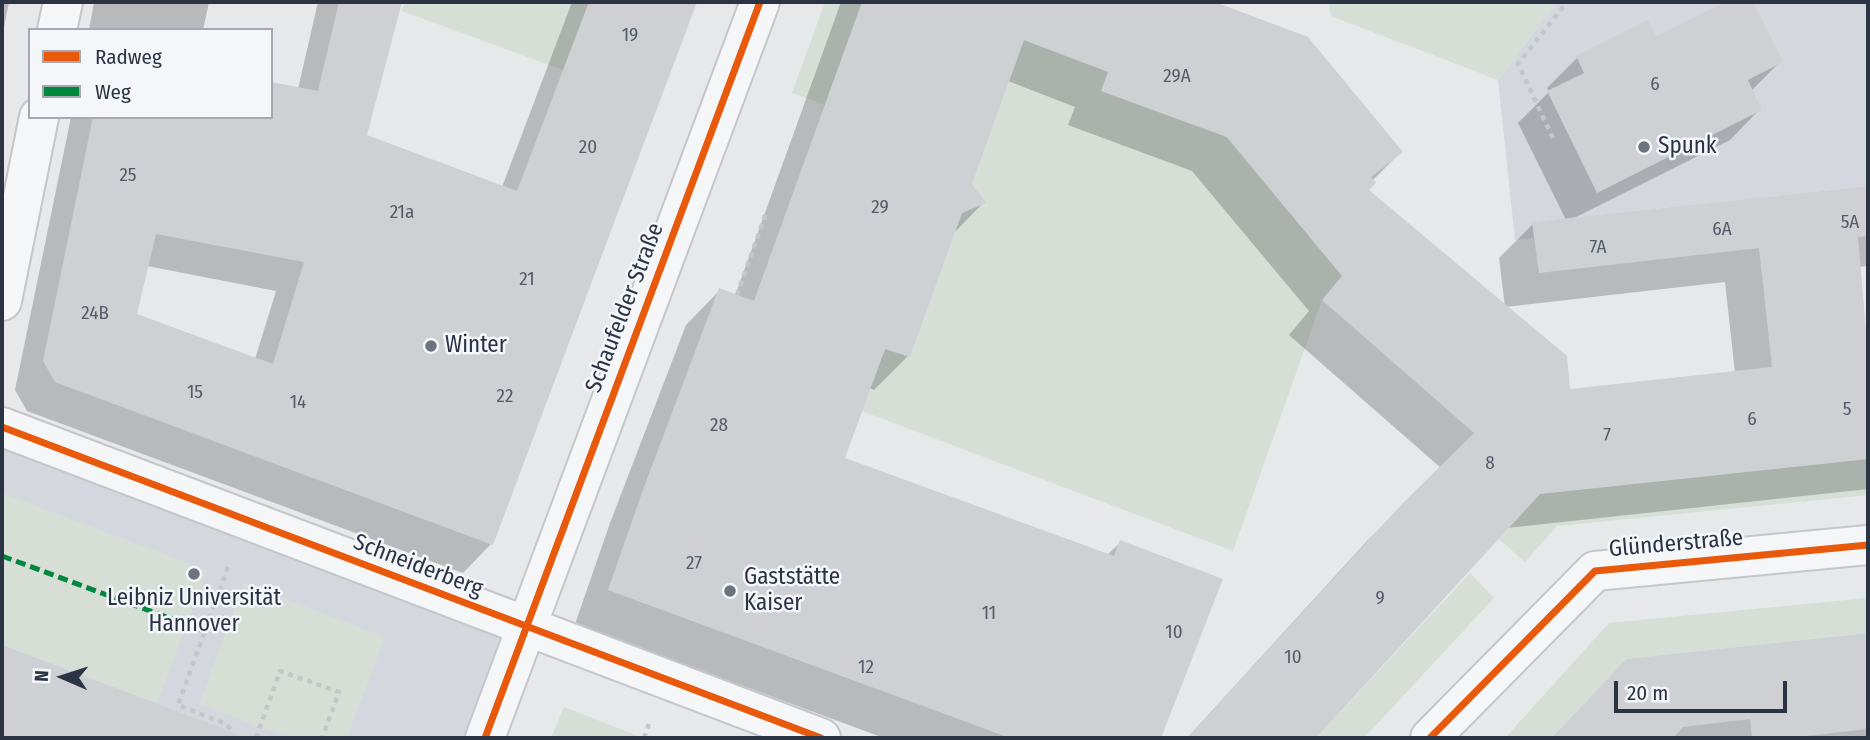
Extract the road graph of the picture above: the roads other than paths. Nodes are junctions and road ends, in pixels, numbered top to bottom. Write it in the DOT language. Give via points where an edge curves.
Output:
graph roads {
  1 [pos="63,2"];
  2 [pos="760,2"];
  3 [pos="57,28"];
  4 [pos="39,119"];
  5 [pos="2,301"];
  6 [pos="2,427"];
  7 [pos="1868,545"];
  8 [pos="525,627"];
  9 [pos="485,738"];
  10 [pos="821,738"];
  11 [pos="1430,738"];
  1 -- 3 [label="street"];
  2 -- 8 [label="street, Schaufelder Straße"];
  4 -- 5 [label="street"];
  6 -- 8 [label="street, Schneiderberg"];
  7 -- 11 [label="street, Glünderstraße" via="1595,571"];
  8 -- 9 [label="street, Schaufelder Straße"];
  8 -- 10 [label="street, Schneiderberg"];
}
